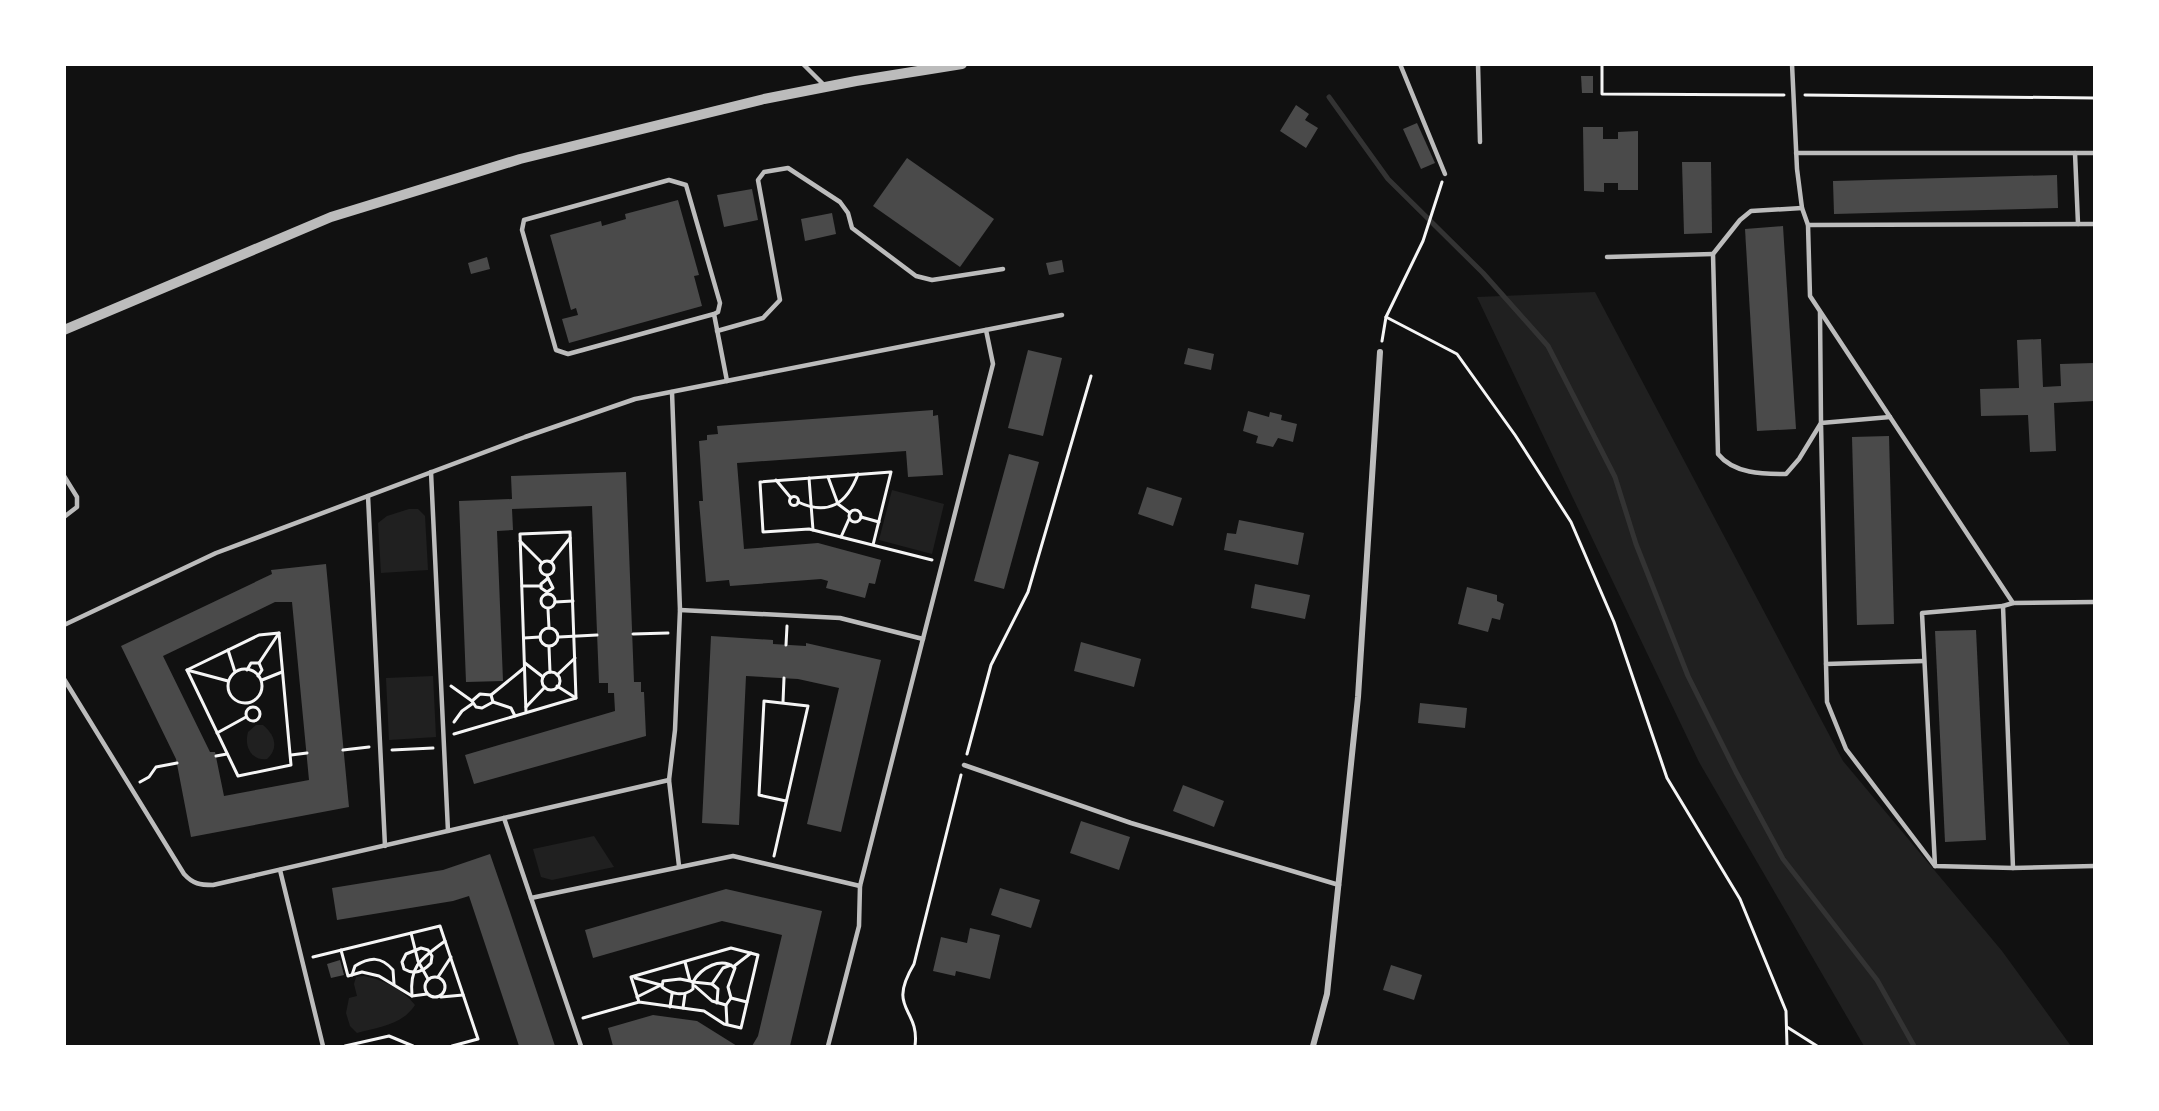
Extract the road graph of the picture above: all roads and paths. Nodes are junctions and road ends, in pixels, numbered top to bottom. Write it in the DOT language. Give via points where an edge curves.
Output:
graph roads {
  1 [pos="803,64"];
  2 [pos="962,64"];
  3 [pos="1400,64"];
  4 [pos="1478,64"];
  5 [pos="1602,64"];
  6 [pos="1792,64"];
  7 [pos="826,87"];
  8 [pos="1793,95"];
  9 [pos="2094,98"];
  10 [pos="1480,142"];
  11 [pos="1796,153"];
  12 [pos="2075,153"];
  13 [pos="2094,153"];
  14 [pos="1445,174"];
  15 [pos="1802,208"];
  16 [pos="2078,224"];
  17 [pos="2094,224"];
  18 [pos="1808,225"];
  19 [pos="1713,254"];
  20 [pos="1607,257"];
  21 [pos="1004,269"];
  22 [pos="1820,312"];
  23 [pos="714,314"];
  24 [pos="1062,315"];
  25 [pos="1386,317"];
  26 [pos="64,330"];
  27 [pos="986,330"];
  28 [pos="717,331"];
  29 [pos="1380,352"];
  30 [pos="1091,376"];
  31 [pos="727,381"];
  32 [pos="672,392"];
  33 [pos="1890,417"];
  34 [pos="1821,423"];
  35 [pos="431,472"];
  36 [pos="858,474"];
  37 [pos="64,476"];
  38 [pos="828,477"];
  39 [pos="809,478"];
  40 [pos="776,480"];
  41 [pos="368,496"];
  42 [pos="791,498"];
  43 [pos="798,502"];
  44 [pos="838,504"];
  45 [pos="812,508"];
  46 [pos="849,513"];
  47 [pos="64,517"];
  48 [pos="861,518"];
  49 [pos="849,519"];
  50 [pos="879,522"];
  51 [pos="813,530"];
  52 [pos="841,537"];
  53 [pos="570,538"];
  54 [pos="520,541"];
  55 [pos="873,545"];
  56 [pos="551,562"];
  57 [pos="542,563"];
  58 [pos="943,563"];
  59 [pos="547,578"];
  60 [pos="522,586"];
  61 [pos="541,586"];
  62 [pos="547,593"];
  63 [pos="573,601"];
  64 [pos="555,602"];
  65 [pos="2094,602"];
  66 [pos="2013,603"];
  67 [pos="2003,606"];
  68 [pos="548,609"];
  69 [pos="680,610"];
  70 [pos="788,615"];
  71 [pos="64,625"];
  72 [pos="549,628"];
  73 [pos="679,632"];
  74 [pos="279,633"];
  75 [pos="633,634"];
  76 [pos="597,635"];
  77 [pos="574,636"];
  78 [pos="540,637"];
  79 [pos="559,637"];
  80 [pos="524,638"];
  81 [pos="923,639"];
  82 [pos="786,645"];
  83 [pos="549,647"];
  84 [pos="228,650"];
  85 [pos="575,658"];
  86 [pos="1924,661"];
  87 [pos="259,663"];
  88 [pos="1826,664"];
  89 [pos="525,665"];
  90 [pos="187,670"];
  91 [pos="247,670"];
  92 [pos="236,672"];
  93 [pos="282,672"];
  94 [pos="550,672"];
  95 [pos="557,675"];
  96 [pos="258,676"];
  97 [pos="543,677"];
  98 [pos="784,678"];
  99 [pos="64,679"];
  100 [pos="261,680"];
  101 [pos="228,681"];
  102 [pos="451,686"];
  103 [pos="544,687"];
  104 [pos="558,687"];
  105 [pos="491,695"];
  106 [pos="576,698"];
  107 [pos="493,702"];
  108 [pos="783,702"];
  109 [pos="472,703"];
  110 [pos="250,705"];
  111 [pos="526,707"];
  112 [pos="526,713"];
  113 [pos="515,716"];
  114 [pos="246,717"];
  115 [pos="453,724"];
  116 [pos="218,733"];
  117 [pos="444,736"];
  118 [pos="444,747"];
  119 [pos="380,748"];
  120 [pos="343,750"];
  121 [pos="307,753"];
  122 [pos="227,754"];
  123 [pos="290,755"];
  124 [pos="216,756"];
  125 [pos="177,763"];
  126 [pos="964,765"];
  127 [pos="669,780"];
  128 [pos="130,786"];
  129 [pos="786,801"];
  130 [pos="504,818"];
  131 [pos="448,831"];
  132 [pos="385,846"];
  133 [pos="772,864"];
  134 [pos="679,866"];
  135 [pos="2094,866"];
  136 [pos="1935,867"];
  137 [pos="2013,868"];
  138 [pos="280,870"];
  139 [pos="1339,885"];
  140 [pos="860,886"];
  141 [pos="531,898"];
  142 [pos="411,933"];
  143 [pos="445,941"];
  144 [pos="414,949"];
  145 [pos="341,950"];
  146 [pos="429,952"];
  147 [pos="751,953"];
  148 [pos="451,957"];
  149 [pos="302,959"];
  150 [pos="418,961"];
  151 [pos="684,962"];
  152 [pos="732,966"];
  153 [pos="423,970"];
  154 [pos="414,973"];
  155 [pos="352,975"];
  156 [pos="438,977"];
  157 [pos="631,977"];
  158 [pos="428,979"];
  159 [pos="693,983"];
  160 [pos="394,984"];
  161 [pos="712,984"];
  162 [pos="661,986"];
  163 [pos="672,993"];
  164 [pos="427,994"];
  165 [pos="685,994"];
  166 [pos="463,995"];
  167 [pos="412,996"];
  168 [pos="637,997"];
  169 [pos="437,998"];
  170 [pos="731,998"];
  171 [pos="639,1002"];
  172 [pos="747,1002"];
  173 [pos="717,1004"];
  174 [pos="726,1005"];
  175 [pos="670,1007"];
  176 [pos="683,1008"];
  177 [pos="572,1021"];
  178 [pos="728,1024"];
  179 [pos="1787,1027"];
  180 [pos="323,1047"];
  181 [pos="345,1047"];
  182 [pos="413,1047"];
  183 [pos="452,1047"];
  184 [pos="581,1047"];
  185 [pos="828,1047"];
  186 [pos="915,1047"];
  187 [pos="1313,1047"];
  188 [pos="1787,1047"];
  189 [pos="1817,1047"];
  1 -- 7 [label="lane"];
  2 -- 7 [label="street"];
  3 -- 14 [label="lane"];
  4 -- 10 [label="lane"];
  5 -- 8 [label="path" via="1602,94"];
  6 -- 8 [label="lane"];
  7 -- 26 [label="street" via="520,159 331,217"];
  8 -- 9 [label="path"];
  8 -- 11 [label="lane"];
  11 -- 12 [label="lane"];
  11 -- 15 [label="lane"];
  12 -- 13 [label="lane"];
  12 -- 16 [label="lane"];
  14 -- 25 [label="path" via="1423,241"];
  15 -- 18 [label="lane"];
  15 -- 19 [label="lane" via="1751,211"];
  16 -- 17 [label="lane"];
  16 -- 18 [label="lane"];
  18 -- 22 [label="lane" via="1810,296"];
  19 -- 20 [label="lane"];
  19 -- 34 [label="lane" via="1718,454 1724,462 1743,470 1786,474"];
  21 -- 28 [label="lane" via="932,280 916,276 852,228 840,202 788,168 764,172 759,180 780,300 763,318"];
  22 -- 33 [label="lane"];
  22 -- 34 [label="lane"];
  23 -- 23 [label="lane" via="561,353 554,345 522,230 524,220 669,180 686,185 720,303"];
  23 -- 28 [label="lane"];
  24 -- 27 [label="lane"];
  25 -- 29 [label="path"];
  25 -- 179 [label="path" via="1457,354 1571,522 1614,622 1667,778 1740,899 1786,1011"];
  27 -- 31 [label="lane"];
  27 -- 58 [label="lane" via="993,364"];
  28 -- 31 [label="lane"];
  29 -- 139 [label="street" via="1358,697"];
  30 -- 126 [label="path" via="1028,592 991,665"];
  31 -- 32 [label="lane"];
  32 -- 35 [label="lane" via="635,399"];
  32 -- 69 [label="lane"];
  33 -- 34 [label="lane"];
  33 -- 66 [label="lane"];
  34 -- 88 [label="lane"];
  35 -- 41 [label="lane"];
  35 -- 117 [label="lane"];
  36 -- 38 [label="path"];
  36 -- 44 [label="path" via="851,492"];
  36 -- 50 [label="path" via="891,472"];
  37 -- 47 [label="lane" via="78,501 77,507"];
  38 -- 39 [label="path"];
  38 -- 44 [label="path"];
  39 -- 40 [label="path"];
  39 -- 45 [label="path"];
  40 -- 42 [label="path"];
  40 -- 51 [label="path" via="760,482 764,532"];
  41 -- 71 [label="lane" via="216,553"];
  41 -- 119 [label="lane"];
  42 -- 43 [label="path"];
  42 -- 43 [label="path" via="791,505"];
  43 -- 45 [label="path"];
  44 -- 45 [label="path"];
  44 -- 46 [label="path"];
  45 -- 51 [label="path"];
  46 -- 48 [label="path" via="857,510"];
  46 -- 49 [label="path"];
  48 -- 49 [label="path" via="854,523"];
  48 -- 50 [label="path"];
  49 -- 52 [label="path"];
  50 -- 55 [label="path"];
  51 -- 52 [label="path"];
  52 -- 55 [label="path"];
  53 -- 54 [label="path" via="570,532 520,534"];
  53 -- 56 [label="path"];
  53 -- 63 [label="path"];
  54 -- 57 [label="path"];
  54 -- 60 [label="path"];
  55 -- 58 [label="path"];
  56 -- 57 [label="path"];
  56 -- 59 [label="path" via="554,570"];
  57 -- 59 [label="path" via="539,571"];
  58 -- 81 [label="lane"];
  59 -- 61 [label="path"];
  59 -- 62 [label="path" via="554,588"];
  60 -- 61 [label="path"];
  60 -- 80 [label="path"];
  61 -- 62 [label="path"];
  62 -- 64 [label="path"];
  62 -- 68 [label="path" via="541,604"];
  63 -- 64 [label="path"];
  63 -- 77 [label="path"];
  64 -- 68 [label="path"];
  65 -- 66 [label="lane"];
  66 -- 67 [label="lane"];
  67 -- 86 [label="lane" via="1922,614"];
  67 -- 137 [label="lane"];
  68 -- 72 [label="path"];
  69 -- 70 [label="lane"];
  69 -- 73 [label="lane"];
  70 -- 81 [label="lane" via="840,618"];
  70 -- 82 [label="path"];
  72 -- 78 [label="path"];
  72 -- 79 [label="path"];
  73 -- 75 [label="path"];
  73 -- 127 [label="lane"];
  74 -- 84 [label="path" via="260,635"];
  74 -- 87 [label="path"];
  74 -- 93 [label="path"];
  76 -- 77 [label="path"];
  77 -- 79 [label="path"];
  77 -- 85 [label="path"];
  78 -- 80 [label="path"];
  78 -- 83 [label="path"];
  79 -- 83 [label="path"];
  80 -- 89 [label="path"];
  81 -- 140 [label="lane"];
  83 -- 94 [label="path"];
  84 -- 90 [label="path"];
  84 -- 92 [label="path"];
  85 -- 95 [label="path"];
  85 -- 106 [label="path"];
  86 -- 88 [label="lane"];
  86 -- 136 [label="lane"];
  87 -- 91 [label="path" via="251,663"];
  87 -- 96 [label="path" via="262,670"];
  88 -- 136 [label="lane" via="1827,702 1846,749"];
  89 -- 97 [label="path"];
  89 -- 105 [label="path" via="515,679"];
  89 -- 111 [label="path"];
  90 -- 101 [label="path"];
  90 -- 116 [label="path"];
  91 -- 92 [label="path"];
  91 -- 96 [label="path"];
  92 -- 101 [label="path"];
  93 -- 100 [label="path"];
  93 -- 123 [label="path"];
  94 -- 95 [label="path"];
  94 -- 97 [label="path"];
  95 -- 104 [label="path"];
  96 -- 100 [label="path"];
  97 -- 103 [label="path"];
  98 -- 108 [label="path"];
  99 -- 128 [label="lane"];
  100 -- 110 [label="path" via="262,692"];
  101 -- 110 [label="path" via="234,700"];
  102 -- 109 [label="path"];
  103 -- 104 [label="path"];
  103 -- 111 [label="path"];
  104 -- 106 [label="path"];
  105 -- 107 [label="path"];
  105 -- 109 [label="path" via="480,694"];
  106 -- 112 [label="path"];
  107 -- 109 [label="path" via="482,708"];
  107 -- 113 [label="path" via="511,708"];
  108 -- 129 [label="path" via="808,706"];
  108 -- 129 [label="path" via="764,701 759,795"];
  109 -- 115 [label="path"];
  110 -- 114 [label="path"];
  110 -- 114 [label="path" via="260,715 254,721"];
  111 -- 112 [label="path"];
  112 -- 113 [label="path"];
  113 -- 117 [label="path"];
  114 -- 116 [label="path"];
  116 -- 122 [label="path"];
  117 -- 118 [label="lane"];
  118 -- 119 [label="path"];
  118 -- 131 [label="lane"];
  119 -- 120 [label="path"];
  119 -- 132 [label="lane"];
  121 -- 123 [label="path"];
  122 -- 123 [label="path" via="238,776 291,765"];
  122 -- 124 [label="path"];
  125 -- 128 [label="path" via="156,767 149,777"];
  126 -- 139 [label="lane" via="1131,823"];
  126 -- 186 [label="path" via="915,964 904,981 901,997 916,1035"];
  127 -- 130 [label="lane"];
  127 -- 134 [label="lane"];
  128 -- 138 [label="lane" via="191,882 213,885"];
  129 -- 133 [label="path"];
  130 -- 131 [label="lane"];
  130 -- 141 [label="lane"];
  131 -- 132 [label="lane"];
  132 -- 138 [label="lane"];
  133 -- 134 [label="lane" via="732,856"];
  133 -- 140 [label="lane"];
  134 -- 141 [label="lane"];
  135 -- 137 [label="lane"];
  136 -- 137 [label="lane"];
  138 -- 149 [label="lane"];
  139 -- 187 [label="street" via="1327,994"];
  140 -- 185 [label="lane" via="859,926"];
  141 -- 177 [label="lane"];
  142 -- 143 [label="path" via="440,926"];
  142 -- 144 [label="path"];
  142 -- 145 [label="path"];
  143 -- 146 [label="path"];
  143 -- 148 [label="path"];
  144 -- 146 [label="path"];
  144 -- 150 [label="path"];
  144 -- 154 [label="path" via="402,962 404,969"];
  145 -- 149 [label="path"];
  145 -- 155 [label="path" via="348,976"];
  146 -- 150 [label="path"];
  146 -- 153 [label="path" via="431,963"];
  147 -- 151 [label="path" via="731,948"];
  147 -- 152 [label="path"];
  147 -- 172 [label="path" via="758,955"];
  148 -- 156 [label="path"];
  148 -- 166 [label="path"];
  149 -- 180 [label="lane"];
  150 -- 153 [label="path"];
  150 -- 154 [label="path"];
  151 -- 157 [label="path"];
  151 -- 159 [label="path"];
  152 -- 159 [label="path" via="712,965 698,974"];
  152 -- 161 [label="path" via="723,968"];
  152 -- 170 [label="path" via="735,975 728,987"];
  153 -- 154 [label="path"];
  153 -- 158 [label="path"];
  154 -- 167 [label="path"];
  155 -- 160 [label="path" via="362,972"];
  155 -- 160 [label="path" via="355,966 375,958 393,970"];
  156 -- 158 [label="path"];
  156 -- 169 [label="path" via="445,991"];
  157 -- 162 [label="path"];
  157 -- 168 [label="path"];
  158 -- 164 [label="path"];
  159 -- 161 [label="path"];
  159 -- 162 [label="path" via="670,979"];
  159 -- 165 [label="path"];
  159 -- 173 [label="path"];
  160 -- 167 [label="path"];
  161 -- 173 [label="path" via="718,989"];
  162 -- 163 [label="path"];
  162 -- 168 [label="path"];
  163 -- 165 [label="path"];
  163 -- 175 [label="path"];
  164 -- 167 [label="path"];
  164 -- 169 [label="path"];
  165 -- 176 [label="path"];
  166 -- 169 [label="path"];
  166 -- 183 [label="path" via="478,1039"];
  168 -- 171 [label="path"];
  170 -- 172 [label="path"];
  170 -- 174 [label="path"];
  171 -- 175 [label="path"];
  171 -- 177 [label="path"];
  172 -- 178 [label="path" via="741,1028"];
  173 -- 174 [label="path"];
  174 -- 178 [label="path"];
  175 -- 176 [label="path"];
  176 -- 178 [label="path" via="704,1011"];
  177 -- 184 [label="lane"];
  179 -- 188 [label="path"];
  179 -- 189 [label="path"];
  181 -- 182 [label="path" via="389,1036"];
}
